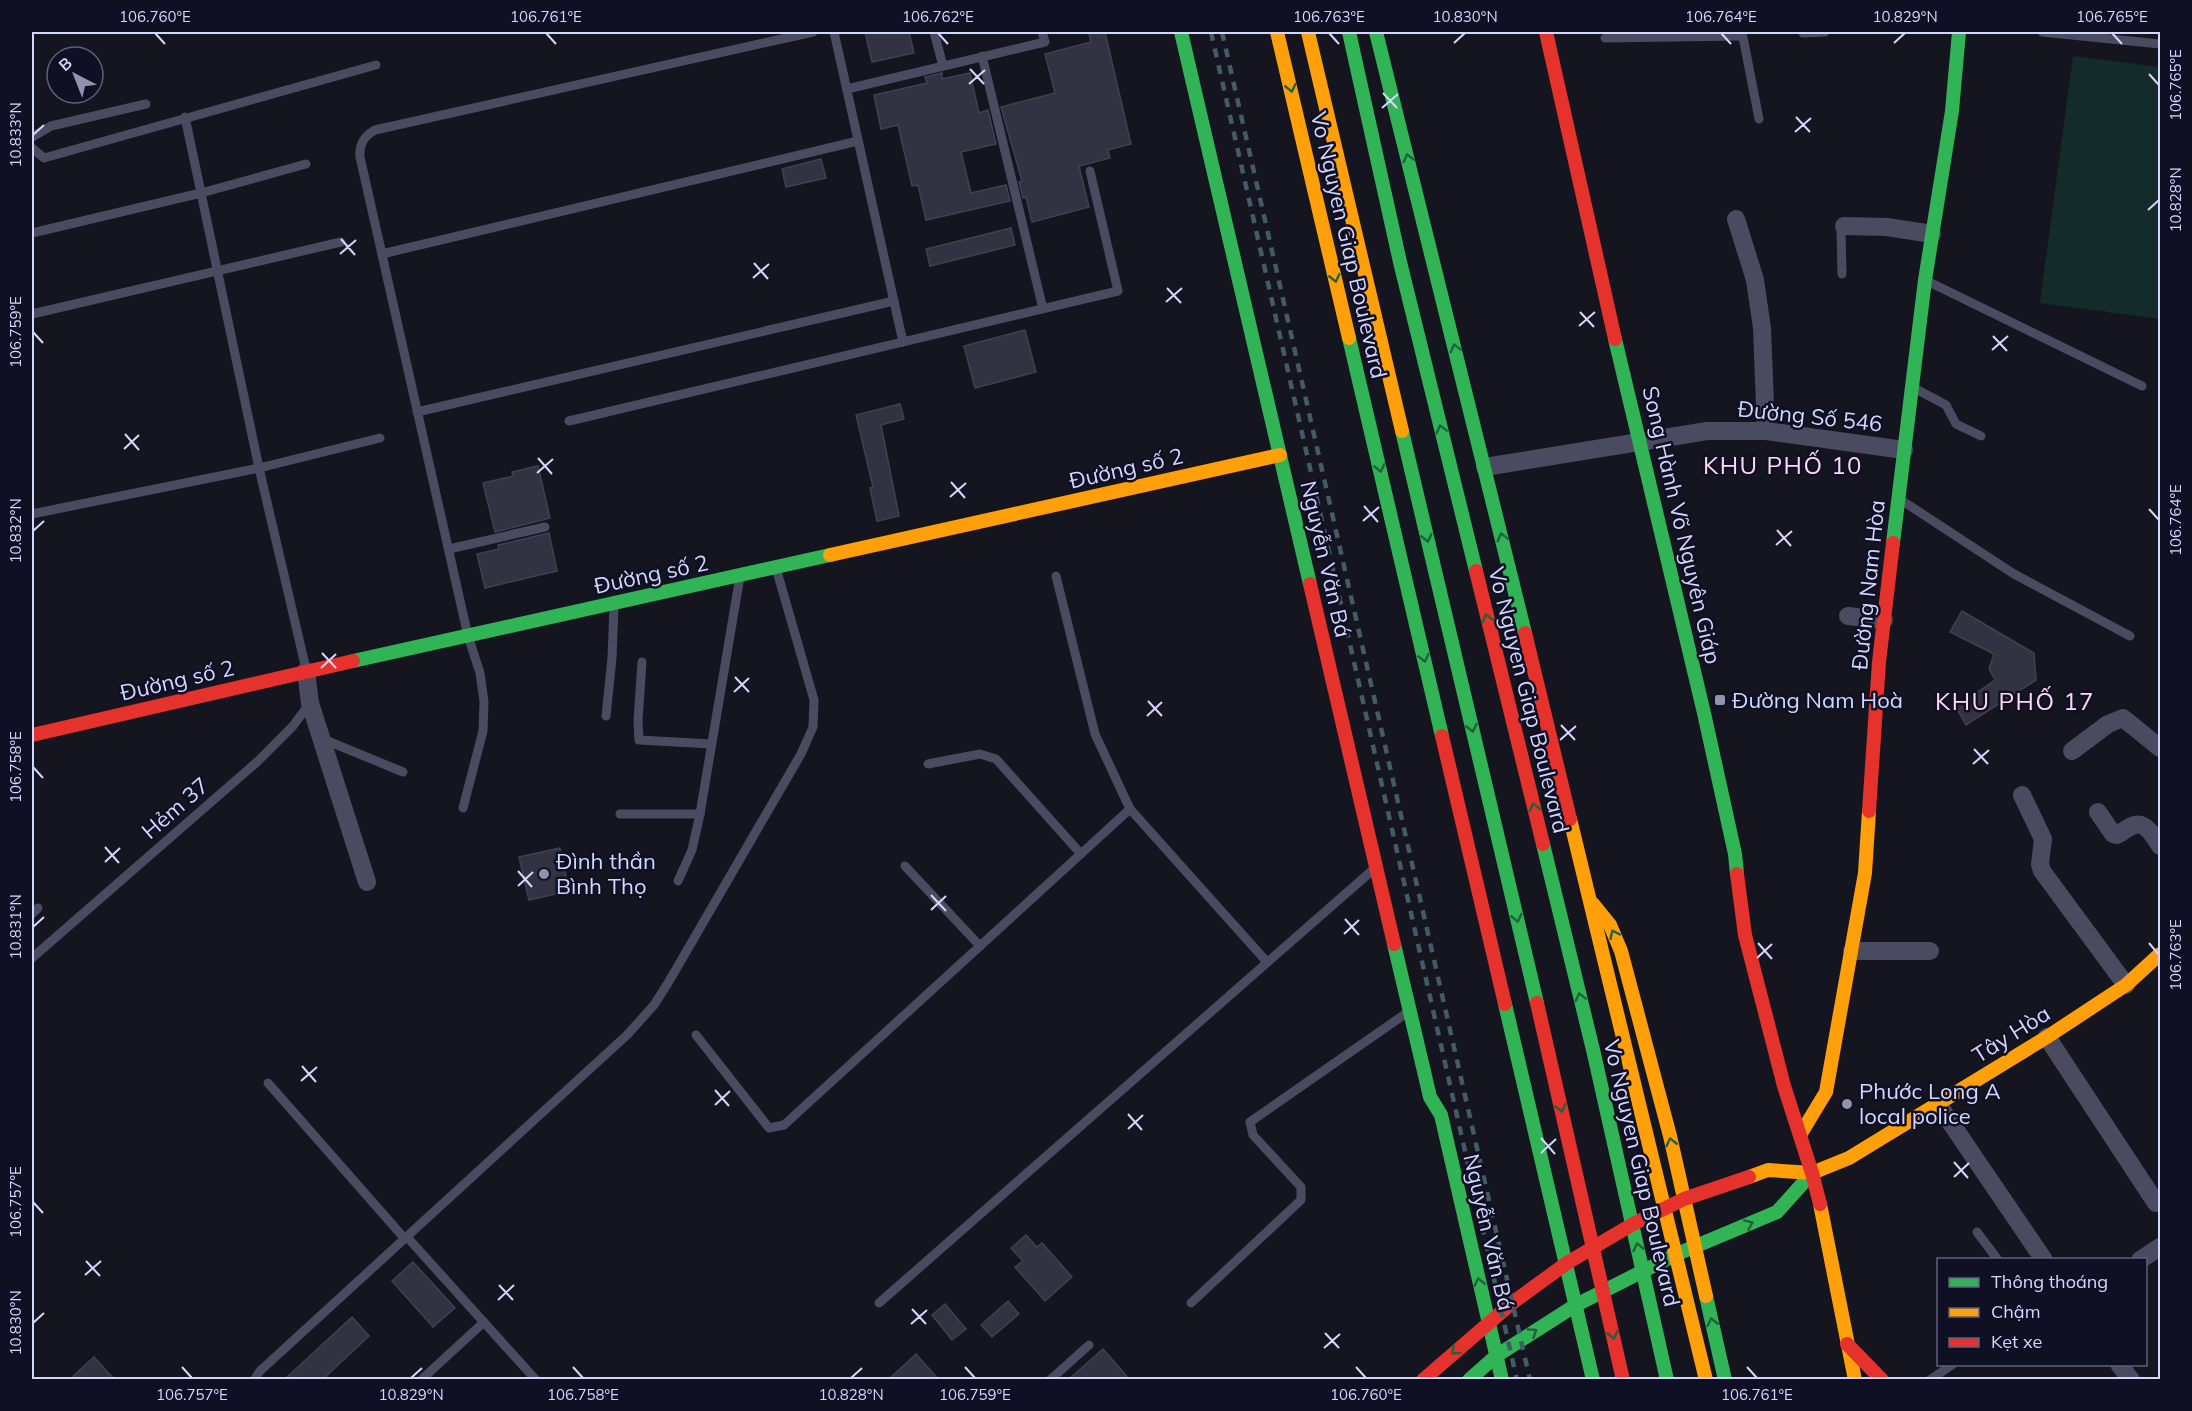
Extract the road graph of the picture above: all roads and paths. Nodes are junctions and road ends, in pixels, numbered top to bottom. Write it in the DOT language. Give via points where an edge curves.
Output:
graph roads {
  1 [pos="813,32"];
  2 [pos="834,32"];
  3 [pos="934,32"];
  4 [pos="1042,32"];
  5 [pos="1181,32"];
  6 [pos="1277,32"];
  7 [pos="1308,32"];
  8 [pos="1348,32"];
  9 [pos="1376,32"];
  10 [pos="1545,32"];
  11 [pos="1825,32"];
  12 [pos="1959,32"];
  13 [pos="2042,32"];
  14 [pos="1803,33"];
  15 [pos="1742,34"];
  16 [pos="1605,38"];
  17 [pos="2160,44"];
  18 [pos="982,56"];
  19 [pos="376,65"];
  20 [pos="943,66"];
  21 [pos="847,88"];
  22 [pos="146,104"];
  23 [pos="185,117"];
  24 [pos="1759,119"];
  25 [pos="32,137"];
  26 [pos="858,141"];
  27 [pos="32,148"];
  28 [pos="306,164"];
  29 [pos="1090,171"];
  30 [pos="201,193"];
  31 [pos="1736,219"];
  32 [pos="1844,226"];
  33 [pos="32,232"];
  34 [pos="1932,234"];
  35 [pos="341,242"];
  36 [pos="382,254"];
  37 [pos="217,271"];
  38 [pos="1842,274"];
  39 [pos="1925,280"];
  40 [pos="894,301"];
  41 [pos="1043,309"];
  42 [pos="32,314"];
  43 [pos="903,342"];
  44 [pos="2142,386"];
  45 [pos="1912,387"];
  46 [pos="417,412"];
  47 [pos="569,421"];
  48 [pos="1766,431"];
  49 [pos="1981,436"];
  50 [pos="380,438"];
  51 [pos="1640,441"];
  52 [pos="1904,450"];
  53 [pos="1280,455"];
  54 [pos="1485,467"];
  55 [pos="259,468"];
  56 [pos="1899,499"];
  57 [pos="32,514"];
  58 [pos="545,528"];
  59 [pos="449,549"];
  60 [pos="776,568"];
  61 [pos="742,575"];
  62 [pos="1056,576"];
  63 [pos="614,604"];
  64 [pos="1848,616"];
  65 [pos="1884,620"];
  66 [pos="468,636"];
  67 [pos="2130,636"];
  68 [pos="642,662"];
  69 [pos="306,671"];
  70 [pos="310,703"];
  71 [pos="606,716"];
  72 [pos="32,735"];
  73 [pos="323,739"];
  74 [pos="711,744"];
  75 [pos="2160,748"];
  76 [pos="2072,751"];
  77 [pos="928,764"];
  78 [pos="403,772"];
  79 [pos="2022,795"];
  80 [pos="463,808"];
  81 [pos="1130,809"];
  82 [pos="2098,812"];
  83 [pos="620,814"];
  84 [pos="700,814"];
  85 [pos="2160,846"];
  86 [pos="1081,854"];
  87 [pos="905,866"];
  88 [pos="1376,867"];
  89 [pos="678,881"];
  90 [pos="367,882"];
  91 [pos="1590,900"];
  92 [pos="980,946"];
  93 [pos="1852,951"];
  94 [pos="1930,951"];
  95 [pos="2160,954"];
  96 [pos="32,958"];
  97 [pos="1267,962"];
  98 [pos="2126,985"];
  99 [pos="1410,1011"];
  100 [pos="696,1035"];
  101 [pos="2047,1037"];
  102 [pos="1623,1038"];
  103 [pos="268,1083"];
  104 [pos="1430,1097"];
  105 [pos="1606,1103"];
  106 [pos="1938,1104"];
  107 [pos="1426,1119"];
  108 [pos="1800,1136"];
  109 [pos="1812,1173"];
  110 [pos="1623,1182"];
  111 [pos="1684,1199"];
  112 [pos="2156,1203"];
  113 [pos="1664,1209"];
  114 [pos="1633,1224"];
  115 [pos="1977,1232"];
  116 [pos="406,1238"];
  117 [pos="1594,1247"];
  118 [pos="1695,1247"];
  119 [pos="2160,1247"];
  120 [pos="1677,1254"];
  121 [pos="1996,1258"];
  122 [pos="2043,1258"];
  123 [pos="2143,1258"];
  124 [pos="1567,1263"];
  125 [pos="1643,1270"];
  126 [pos="1603,1291"];
  127 [pos="879,1303"];
  128 [pos="1191,1303"];
  129 [pos="1576,1305"];
  130 [pos="1488,1321"];
  131 [pos="484,1322"];
  132 [pos="1472,1328"];
  133 [pos="1846,1344"];
  134 [pos="1089,1345"];
  135 [pos="1496,1356"];
  136 [pos="1951,1366"];
  137 [pos="2121,1366"];
  138 [pos="1482,1374"];
  139 [pos="254,1380"];
  140 [pos="421,1380"];
  141 [pos="536,1380"];
  142 [pos="1050,1380"];
  143 [pos="1423,1380"];
  144 [pos="1469,1380"];
  145 [pos="1502,1380"];
  146 [pos="1593,1380"];
  147 [pos="1623,1380"];
  148 [pos="1667,1380"];
  149 [pos="1706,1380"];
  150 [pos="1725,1380"];
  151 [pos="1855,1380"];
  152 [pos="1882,1380"];
  153 [pos="1930,1380"];
  154 [pos="2131,1380"];
  1 -- 36 [label="lane" via="375,130 363,139 360,157"];
  2 -- 21 [label="lane"];
  3 -- 20 [label="lane"];
  4 -- 18 [label="lane" via="1045,42"];
  5 -- 53 [label="main road, Nguyễn Văn Bá"];
  6 -- 124 [label="main road, Vo Nguyen Giap Boulevard, one-way"];
  7 -- 117 [label="main road, Vo Nguyen Giap Boulevard, one-way"];
  105 -- 8 [label="main road, Vo Nguyen Giap Boulevard, one-way" via="1400,262"];
  54 -- 9 [label="main road, Vo Nguyen Giap Boulevard, one-way"];
  10 -- 51 [label="main road, Song Hành Võ Nguyên Giáp"];
  11 -- 14 [label="lane"];
  12 -- 34 [label="main road, Đường Nam Hòa" via="1952,111"];
  13 -- 17 [label="lane"];
  15 -- 16 [label="lane"];
  15 -- 24 [label="lane"];
  18 -- 20 [label="lane"];
  18 -- 41 [label="lane"];
  19 -- 23 [label="lane"];
  20 -- 21 [label="lane"];
  21 -- 26 [label="lane"];
  22 -- 25 [label="lane" via="51,126"];
  23 -- 27 [label="lane" via="44,158"];
  23 -- 30 [label="lane"];
  26 -- 36 [label="lane"];
  26 -- 40 [label="lane"];
  28 -- 30 [label="lane"];
  29 -- 41 [label="lane" via="1118,291"];
  30 -- 33 [label="lane"];
  30 -- 37 [label="lane"];
  31 -- 48 [label="street" via="1755,280 1762,328"];
  32 -- 34 [label="street"];
  32 -- 38 [label="lane"];
  34 -- 39 [label="main road, Đường Nam Hòa"];
  35 -- 37 [label="lane"];
  36 -- 46 [label="lane"];
  37 -- 42 [label="lane"];
  37 -- 55 [label="lane"];
  39 -- 44 [label="lane"];
  39 -- 45 [label="main road, Đường Nam Hòa"];
  40 -- 43 [label="lane"];
  40 -- 46 [label="lane"];
  41 -- 43 [label="lane"];
  43 -- 47 [label="lane"];
  45 -- 49 [label="lane" via="1946,405 1956,424"];
  45 -- 52 [label="main road, Đường Nam Hòa"];
  46 -- 59 [label="lane"];
  48 -- 51 [label="street, Đường Số 546" via="1707,431"];
  48 -- 52 [label="street, Đường Số 546"];
  50 -- 55 [label="lane"];
  51 -- 54 [label="street, Đường Số 546"];
  51 -- 108 [label="main road, Song Hành Võ Nguyên Giáp" via="1735,854 1745,935"];
  52 -- 56 [label="main road, Đường Nam Hòa"];
  53 -- 60 [label="main road, Đường số 2"];
  53 -- 88 [label="main road, Nguyễn Văn Bá"];
  91 -- 54 [label="main road, Vo Nguyen Giap Boulevard, one-way"];
  55 -- 57 [label="lane"];
  55 -- 69 [label="lane"];
  56 -- 65 [label="main road, Đường Nam Hòa"];
  56 -- 67 [label="lane" via="2014,574"];
  58 -- 59 [label="lane"];
  59 -- 66 [label="lane"];
  60 -- 61 [label="main road, Đường số 2"];
  60 -- 116 [label="lane" via="814,700 813,728 801,754 654,1005 611,1050"];
  61 -- 63 [label="main road, Đường số 2"];
  61 -- 74 [label="lane"];
  62 -- 81 [label="lane" via="1095,734"];
  63 -- 66 [label="main road, Đường số 2"];
  63 -- 71 [label="lane"];
  64 -- 65 [label="street"];
  65 -- 93 [label="main road, Đường Nam Hòa" via="1865,873"];
  66 -- 69 [label="main road, Đường số 2"];
  66 -- 80 [label="lane" via="484,702 483,732"];
  68 -- 74 [label="lane" via="639,740"];
  69 -- 70 [label="street"];
  69 -- 72 [label="main road, Đường số 2"];
  70 -- 73 [label="street"];
  70 -- 96 [label="lane, Hẻm 37" via="257,762"];
  73 -- 78 [label="lane"];
  73 -- 90 [label="street"];
  74 -- 84 [label="lane"];
  75 -- 76 [label="street" via="2123,718 2108,724"];
  77 -- 86 [label="lane" via="980,754 996,759"];
  79 -- 98 [label="street" via="2043,839 2042,872"];
  81 -- 86 [label="lane"];
  81 -- 97 [label="lane"];
  82 -- 85 [label="street" via="2114,834 2142,825"];
  83 -- 84 [label="lane"];
  84 -- 89 [label="lane" via="692,850"];
  86 -- 92 [label="lane"];
  87 -- 92 [label="lane"];
  88 -- 97 [label="lane"];
  88 -- 99 [label="main road, Nguyễn Văn Bá"];
  91 -- 102 [label="main road, Vo Nguyen Giap Boulevard"];
  111 -- 91 [label="main road, Vo Nguyen Giap Boulevard, one-way" via="1621,951 1610,925"];
  92 -- 100 [label="lane" via="784,1125 769,1128"];
  93 -- 94 [label="street"];
  93 -- 108 [label="main road, Đường Nam Hòa" via="1826,1092"];
  95 -- 98 [label="main road, Tây Hòa"];
  97 -- 127 [label="lane"];
  98 -- 101 [label="main road, Tây Hòa"];
  99 -- 104 [label="main road, Nguyễn Văn Bá"];
  99 -- 128 [label="lane" via="1250,1122 1253,1135 1301,1187 1301,1200"];
  101 -- 106 [label="main road, Tây Hòa"];
  101 -- 112 [label="street"];
  102 -- 105 [label="main road"];
  102 -- 113 [label="main road, Vo Nguyen Giap Boulevard"];
  103 -- 116 [label="lane"];
  104 -- 107 [label="main road, Nguyễn Văn Bá"];
  130 -- 104 [label="main road, Nguyễn Văn Bá, one-way" via="1441,1115"];
  105 -- 110 [label="main road, Vo Nguyen Giap Boulevard"];
  106 -- 109 [label="main road, Tây Hòa" via="1849,1158"];
  106 -- 122 [label="street"];
  108 -- 109 [label="main road, Song Hành Võ Nguyên Giáp"];
  109 -- 111 [label="main road, Tây Hòa" via="1768,1170"];
  118 -- 109 [label="main road, Tây Hòa, one-way" via="1777,1212"];
  109 -- 133 [label="main road, Song Hành Võ Nguyên Giáp"];
  110 -- 113 [label="main road"];
  110 -- 114 [label="main road, Vo Nguyen Giap Boulevard"];
  111 -- 113 [label="main road, Tây Hòa"];
  111 -- 118 [label="main road, Vo Nguyen Giap Boulevard"];
  113 -- 114 [label="main road, Tây Hòa"];
  113 -- 120 [label="main road, Vo Nguyen Giap Boulevard"];
  114 -- 117 [label="main road, Tây Hòa"];
  125 -- 114 [label="main road, Vo Nguyen Giap Boulevard, one-way"];
  115 -- 121 [label="lane"];
  116 -- 131 [label="lane"];
  116 -- 139 [label="lane"];
  117 -- 124 [label="main road, Tây Hòa"];
  117 -- 126 [label="main road, Vo Nguyen Giap Boulevard"];
  118 -- 120 [label="main road, Tây Hòa"];
  150 -- 118 [label="main road, Vo Nguyen Giap Boulevard, one-way"];
  119 -- 123 [label="street"];
  120 -- 125 [label="main road"];
  120 -- 149 [label="main road, Vo Nguyen Giap Boulevard"];
  124 -- 129 [label="main road, Vo Nguyen Giap Boulevard"];
  124 -- 130 [label="main road, Tây Hòa"];
  125 -- 126 [label="main road"];
  125 -- 148 [label="main road, Vo Nguyen Giap Boulevard"];
  126 -- 129 [label="main road"];
  126 -- 147 [label="main road, Vo Nguyen Giap Boulevard, one-way"];
  135 -- 129 [label="main road, one-way"];
  129 -- 146 [label="main road, Vo Nguyen Giap Boulevard"];
  130 -- 132 [label="main road, Tây Hòa"];
  130 -- 135 [label="main road, Nguyễn Văn Bá"];
  131 -- 140 [label="lane"];
  131 -- 141 [label="lane"];
  132 -- 138 [label="main road, Nguyễn Văn Bá"];
  132 -- 143 [label="main road, Tây Hòa, one-way"];
  133 -- 151 [label="main road, Song Hành Võ Nguyên Giáp"];
  133 -- 152 [label="main road"];
  134 -- 142 [label="lane"];
  135 -- 138 [label="main road"];
  135 -- 145 [label="main road, Nguyễn Văn Bá"];
  136 -- 153 [label="lane"];
  137 -- 154 [label="street"];
  138 -- 144 [label="main road"];
}
